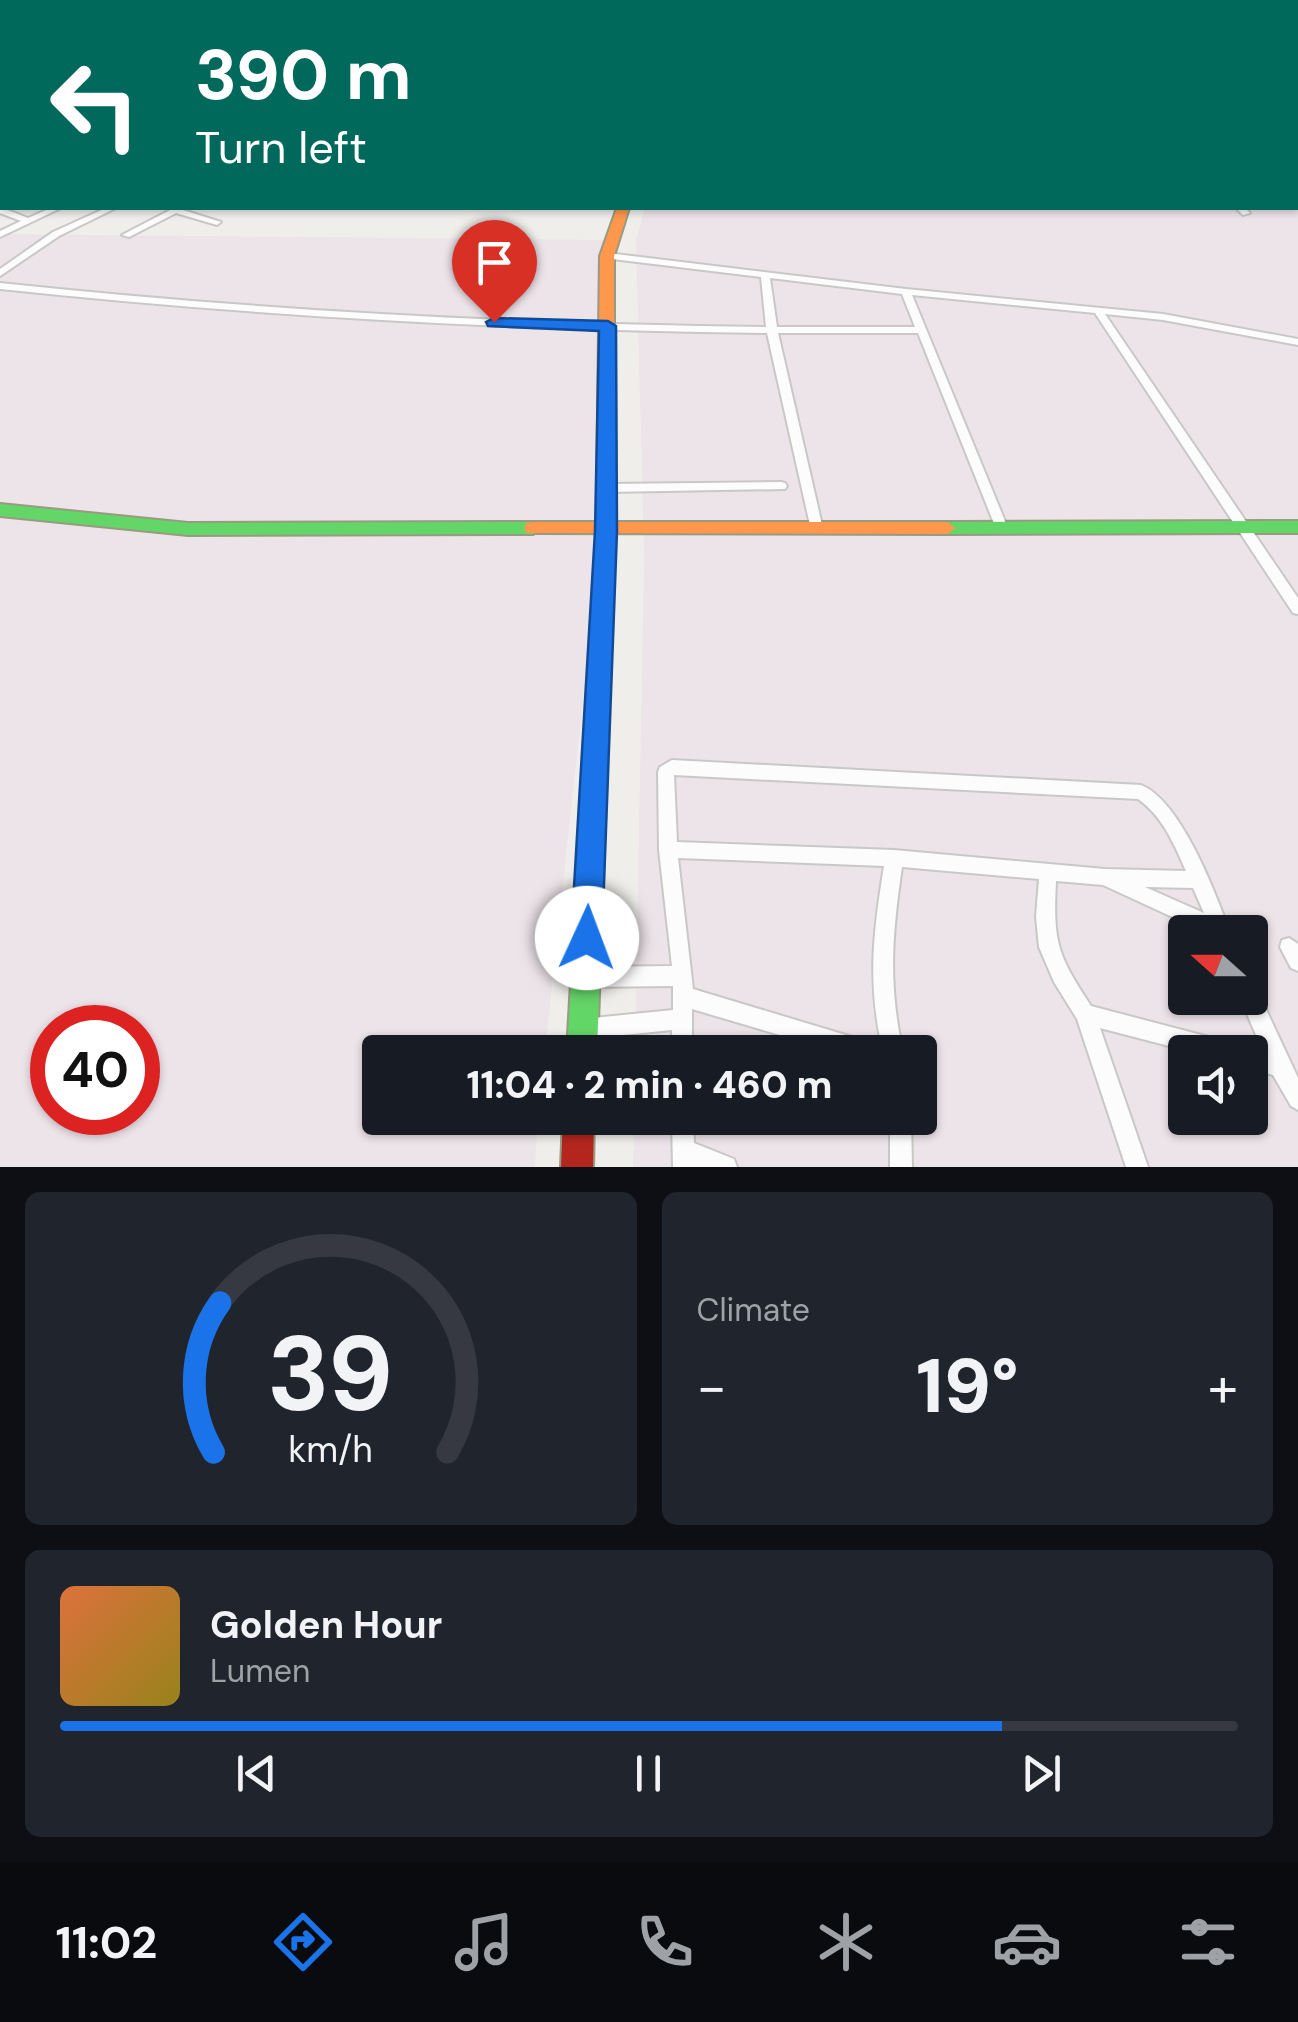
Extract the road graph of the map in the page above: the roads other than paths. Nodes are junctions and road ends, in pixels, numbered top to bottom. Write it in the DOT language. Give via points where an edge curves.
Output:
graph roads {
  1 [pos="7,210"];
  2 [pos="53,210"];
  3 [pos="108,210"];
  4 [pos="176,210"];
  5 [pos="181,210"];
  6 [pos="623,210"];
  7 [pos="27,221"];
  8 [pos="217,222"];
  9 [pos="0,234"];
  10 [pos="126,235"];
  11 [pos="607,256"];
  12 [pos="0,273"];
  13 [pos="765,276"];
  14 [pos="0,286"];
  15 [pos="906,292"];
  16 [pos="1098,311"];
  17 [pos="608,326"];
  18 [pos="922,330"];
  19 [pos="772,331"];
  20 [pos="1298,342"];
  21 [pos="780,486"];
  22 [pos="606,488"];
  23 [pos="0,510"];
  24 [pos="816,525"];
  25 [pos="1001,526"];
  26 [pos="1298,527"];
  27 [pos="1242,528"];
  28 [pos="606,531"];
  29 [pos="1298,609"];
  30 [pos="668,850"];
  31 [pos="894,858"];
  32 [pos="1048,872"];
  33 [pos="1105,877"];
  34 [pos="1196,880"];
  35 [pos="1186,915"];
  36 [pos="1212,915"];
  37 [pos="585,977"];
  38 [pos="683,986"];
  39 [pos="1084,1014"];
  40 [pos="1258,1015"];
  41 [pos="681,1019"];
  42 [pos="583,1029"];
  43 [pos="583,1035"];
  44 [pos="681,1035"];
  45 [pos="821,1035"];
  46 [pos="889,1035"];
  47 [pos="1168,1036"];
  48 [pos="1268,1063"];
  49 [pos="1280,1066"];
  50 [pos="1298,1098"];
  51 [pos="578,1135"];
  52 [pos="901,1135"];
  53 [pos="684,1158"];
  54 [pos="577,1167"];
  55 [pos="726,1167"];
  56 [pos="900,1167"];
  57 [pos="1137,1167"];
  1 -- 7 [label="street"];
  2 -- 7 [label="street"];
  3 -- 12 [label="street" via="56,234"];
  4 -- 10 [label="street"];
  5 -- 8 [label="street"];
  6 -- 11 [label="street"];
  7 -- 9 [label="street"];
  11 -- 13 [label="street"];
  11 -- 17 [label="street"];
  13 -- 15 [label="street"];
  13 -- 19 [label="street"];
  14 -- 17 [label="street" via="322,318"];
  15 -- 16 [label="street"];
  15 -- 18 [label="street"];
  16 -- 20 [label="street"];
  16 -- 27 [label="street"];
  17 -- 19 [label="street"];
  17 -- 22 [label="street"];
  18 -- 19 [label="street"];
  18 -- 25 [label="street"];
  19 -- 24 [label="street"];
  21 -- 22 [label="street"];
  22 -- 28 [label="street"];
  23 -- 28 [label="street" via="188,529"];
  24 -- 25 [label="street"];
  24 -- 28 [label="street"];
  25 -- 27 [label="street"];
  26 -- 27 [label="street"];
  27 -- 29 [label="street"];
  28 -- 37 [label="street"];
  30 -- 31 [label="street"];
  30 -- 34 [label="street" via="666,772 672,767 1140,792 1157,800"];
  30 -- 38 [label="street"];
  31 -- 32 [label="street"];
  31 -- 46 [label="street" via="878,969"];
  32 -- 33 [label="street"];
  32 -- 39 [label="street" via="1045,946"];
  33 -- 34 [label="street"];
  33 -- 35 [label="street"];
  34 -- 36 [label="street"];
  37 -- 38 [label="street"];
  37 -- 42 [label="street"];
  38 -- 41 [label="street"];
  38 -- 45 [label="street"];
  39 -- 47 [label="street"];
  39 -- 57 [label="street"];
  40 -- 49 [label="street"];
  41 -- 42 [label="street"];
  41 -- 44 [label="street"];
  42 -- 43 [label="street"];
  48 -- 49 [label="street"];
  49 -- 50 [label="street"];
  51 -- 54 [label="street"];
  52 -- 56 [label="street"];
  53 -- 55 [label="street"];
}
